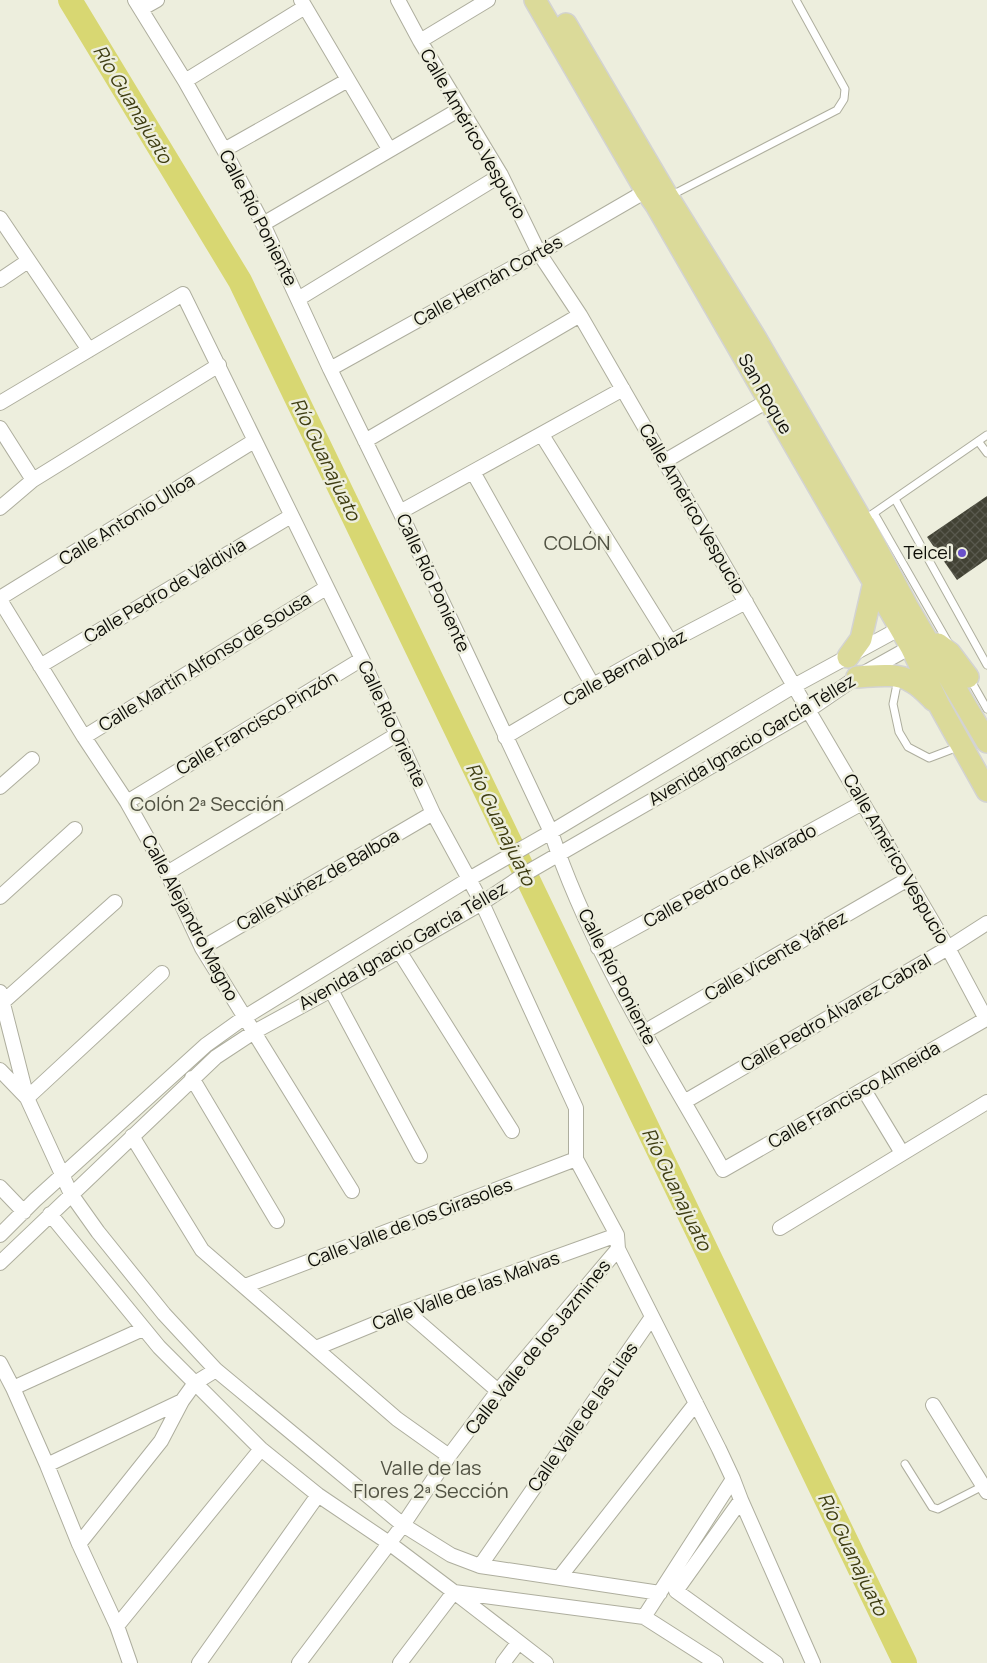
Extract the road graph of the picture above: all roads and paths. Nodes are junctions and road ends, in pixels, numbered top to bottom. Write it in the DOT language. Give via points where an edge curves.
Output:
graph roads {
  1 [pos="157,0"];
  2 [pos="398,0"];
  3 [pos="488,0"];
  4 [pos="535,0"];
  5 [pos="796,0"];
  6 [pos="303,3"];
  7 [pos="138,5"];
  8 [pos="552,10"];
  9 [pos="420,41"];
  10 [pos="348,80"];
  11 [pos="185,81"];
  12 [pos="460,109"];
  13 [pos="389,149"];
  14 [pos="224,150"];
  15 [pos="501,175"];
  16 [pos="646,190"];
  17 [pos="668,197"];
  18 [pos="0,218"];
  19 [pos="263,224"];
  20 [pos="539,253"];
  21 [pos="28,260"];
  22 [pos="0,280"];
  23 [pos="298,299"];
  24 [pos="580,315"];
  25 [pos="89,350"];
  26 [pos="219,365"];
  27 [pos="330,370"];
  28 [pos="623,389"];
  29 [pos="769,400"];
  30 [pos="0,403"];
  31 [pos="0,428"];
  32 [pos="542,434"];
  33 [pos="987,435"];
  34 [pos="254,441"];
  35 [pos="365,441"];
  36 [pos="978,441"];
  37 [pos="987,453"];
  38 [pos="665,461"];
  39 [pos="472,472"];
  40 [pos="33,480"];
  41 [pos="895,499"];
  42 [pos="0,508"];
  43 [pos="400,512"];
  44 [pos="291,516"];
  45 [pos="873,521"];
  46 [pos="874,582"];
  47 [pos="326,588"];
  48 [pos="0,599"];
  49 [pos="746,602"];
  50 [pos="912,628"];
  51 [pos="670,641"];
  52 [pos="985,656"];
  53 [pos="848,657"];
  54 [pos="362,659"];
  55 [pos="987,665"];
  56 [pos="40,666"];
  57 [pos="857,676"];
  58 [pos="899,676"];
  59 [pos="968,677"];
  60 [pos="592,684"];
  61 [pos="794,686"];
  62 [pos="939,706"];
  63 [pos="987,709"];
  64 [pos="809,710"];
  65 [pos="396,735"];
  66 [pos="84,737"];
  67 [pos="505,737"];
  68 [pos="987,742"];
  69 [pos="962,746"];
  70 [pos="32,759"];
  71 [pos="0,787"];
  72 [pos="987,791"];
  73 [pos="128,802"];
  74 [pos="862,803"];
  75 [pos="433,813"];
  76 [pos="75,829"];
  77 [pos="548,833"];
  78 [pos="557,856"];
  79 [pos="167,873"];
  80 [pos="474,876"];
  81 [pos="908,879"];
  82 [pos="0,897"];
  83 [pos="487,900"];
  84 [pos="114,902"];
  85 [pos="987,923"];
  86 [pos="202,948"];
  87 [pos="598,948"];
  88 [pos="948,948"];
  89 [pos="399,952"];
  90 [pos="162,973"];
  91 [pos="332,990"];
  92 [pos="2,997"];
  93 [pos="245,1017"];
  94 [pos="986,1019"];
  95 [pos="254,1032"];
  96 [pos="644,1032"];
  97 [pos="0,1070"];
  98 [pos="192,1078"];
  99 [pos="864,1090"];
  100 [pos="27,1098"];
  101 [pos="684,1102"];
  102 [pos="987,1102"];
  103 [pos="512,1131"];
  104 [pos="132,1136"];
  105 [pos="902,1153"];
  106 [pos="420,1156"];
  107 [pos="576,1160"];
  108 [pos="723,1170"];
  109 [pos="62,1176"];
  110 [pos="0,1187"];
  111 [pos="352,1191"];
  112 [pos="71,1194"];
  113 [pos="24,1212"];
  114 [pos="50,1214"];
  115 [pos="277,1221"];
  116 [pos="780,1228"];
  117 [pos="0,1235"];
  118 [pos="616,1235"];
  119 [pos="618,1249"];
  120 [pos="0,1263"];
  121 [pos="245,1286"];
  122 [pos="406,1311"];
  123 [pos="652,1317"];
  124 [pos="143,1329"];
  125 [pos="316,1348"];
  126 [pos="0,1364"];
  127 [pos="216,1370"];
  128 [pos="195,1383"];
  129 [pos="13,1388"];
  130 [pos="498,1391"];
  131 [pos="182,1401"];
  132 [pos="696,1403"];
  133 [pos="933,1405"];
  134 [pos="261,1448"];
  135 [pos="449,1456"];
  136 [pos="905,1464"];
  137 [pos="47,1465"];
  138 [pos="733,1479"];
  139 [pos="986,1487"];
  140 [pos="318,1495"];
  141 [pos="740,1500"];
  142 [pos="404,1525"];
  143 [pos="389,1543"];
  144 [pos="79,1544"];
  145 [pos="480,1566"];
  146 [pos="559,1578"];
  147 [pos="454,1592"];
  148 [pos="660,1593"];
  149 [pos="644,1617"];
  150 [pos="117,1626"];
  151 [pos="518,1643"];
  152 [pos="130,1663"];
  153 [pos="199,1663"];
  154 [pos="300,1663"];
  155 [pos="400,1663"];
  156 [pos="503,1663"];
  157 [pos="546,1663"];
  158 [pos="716,1663"];
  159 [pos="776,1663"];
  160 [pos="813,1663"];
  1 -- 7 [label="street"];
  2 -- 9 [label="street, Calle Américo Vespucio"];
  3 -- 9 [label="street"];
  4 -- 8 [label="main road, San Roque"];
  5 -- 17 [label="lane" via="845,89 844,100 837,110"];
  6 -- 10 [label="street"];
  6 -- 11 [label="street"];
  7 -- 11 [label="street, Calle Río Poniente"];
  8 -- 16 [label="main road, San Roque"];
  8 -- 17 [label="main road, San Roque"];
  9 -- 12 [label="street, Calle Américo Vespucio"];
  10 -- 13 [label="street"];
  10 -- 14 [label="street"];
  11 -- 14 [label="street, Calle Río Poniente"];
  12 -- 13 [label="street"];
  12 -- 15 [label="street, Calle Américo Vespucio"];
  13 -- 19 [label="street"];
  14 -- 19 [label="street, Calle Río Poniente"];
  15 -- 20 [label="street, Calle Américo Vespucio"];
  15 -- 23 [label="street"];
  16 -- 20 [label="street, Calle Hernán Cortés"];
  16 -- 29 [label="main road, San Roque"];
  17 -- 45 [label="main road, San Roque"];
  18 -- 21 [label="street"];
  19 -- 23 [label="street, Calle Río Poniente"];
  20 -- 24 [label="street, Calle Américo Vespucio"];
  20 -- 27 [label="street, Calle Hernán Cortés"];
  21 -- 22 [label="street"];
  21 -- 25 [label="street"];
  23 -- 27 [label="street, Calle Río Poniente"];
  24 -- 28 [label="street, Calle Américo Vespucio"];
  24 -- 35 [label="street"];
  25 -- 26 [label="street, Calle Río Oriente" via="183,294"];
  25 -- 30 [label="street"];
  26 -- 34 [label="street, Calle Río Oriente"];
  26 -- 40 [label="street"];
  27 -- 35 [label="street, Calle Río Poniente"];
  28 -- 32 [label="street"];
  28 -- 38 [label="street, Calle Américo Vespucio"];
  29 -- 38 [label="street"];
  29 -- 46 [label="main road, San Roque"];
  31 -- 40 [label="street"];
  32 -- 39 [label="street"];
  32 -- 51 [label="street"];
  33 -- 36 [label="lane"];
  34 -- 44 [label="street, Calle Río Oriente"];
  34 -- 48 [label="street, Calle Antonio Ulloa"];
  35 -- 43 [label="street, Calle Río Poniente"];
  36 -- 37 [label="lane"];
  36 -- 41 [label="lane"];
  38 -- 49 [label="street, Calle Américo Vespucio"];
  39 -- 43 [label="street"];
  39 -- 60 [label="street"];
  40 -- 42 [label="street"];
  41 -- 45 [label="lane"];
  41 -- 52 [label="lane"];
  43 -- 67 [label="street, Calle Río Poniente"];
  44 -- 47 [label="street, Calle Río Oriente"];
  44 -- 56 [label="street, Calle Pedro de Valdivia"];
  45 -- 50 [label="main road, San Roque" via="904,573"];
  45 -- 59 [label="lane"];
  46 -- 50 [label="main road, San Roque"];
  46 -- 53 [label="main road" via="861,639"];
  47 -- 54 [label="street, Calle Río Oriente"];
  47 -- 66 [label="street, Calle Martín Alfonso de Sousa"];
  48 -- 56 [label="street, Calle Alejandro Magno"];
  49 -- 51 [label="street, Calle Bernal Díaz"];
  49 -- 61 [label="street, Calle Américo Vespucio"];
  50 -- 53 [label="street, Avenida Ignacio García Téllez"];
  50 -- 57 [label="street, Avenida Ignacio García Téllez"];
  50 -- 59 [label="main road" via="950,653"];
  50 -- 62 [label="main road, San Roque"];
  50 -- 68 [label="main road, San Roque"];
  51 -- 60 [label="street, Calle Bernal Díaz"];
  52 -- 55 [label="lane"];
  53 -- 61 [label="street, Avenida Ignacio García Téllez"];
  54 -- 65 [label="street, Calle Río Oriente"];
  54 -- 73 [label="street, Calle Francisco Pinzón"];
  56 -- 66 [label="street, Calle Alejandro Magno"];
  57 -- 58 [label="main road"];
  57 -- 64 [label="street, Avenida Ignacio García Téllez"];
  58 -- 62 [label="main road" via="913,682"];
  58 -- 69 [label="lane" via="893,704 899,732 908,747 929,758"];
  59 -- 63 [label="lane"];
  60 -- 67 [label="street, Calle Bernal Díaz"];
  61 -- 64 [label="street, Calle Américo Vespucio"];
  61 -- 77 [label="street, Avenida Ignacio García Téllez"];
  62 -- 69 [label="main road, San Roque"];
  64 -- 74 [label="street, Calle Américo Vespucio"];
  64 -- 78 [label="street, Avenida Ignacio García Téllez"];
  65 -- 75 [label="street, Calle Río Oriente"];
  65 -- 79 [label="street"];
  66 -- 73 [label="street, Calle Alejandro Magno"];
  67 -- 77 [label="street, Calle Río Poniente"];
  69 -- 72 [label="main road, San Roque"];
  70 -- 71 [label="street"];
  73 -- 79 [label="street, Calle Alejandro Magno"];
  74 -- 81 [label="street, Calle Américo Vespucio"];
  74 -- 87 [label="street, Calle Pedro de Alvarado"];
  75 -- 80 [label="street, Calle Río Oriente"];
  75 -- 86 [label="street, Calle Núñez de Balboa"];
  76 -- 82 [label="street"];
  77 -- 78 [label="street, Calle Río Poniente"];
  77 -- 80 [label="street, Avenida Ignacio García Téllez"];
  78 -- 83 [label="street, Avenida Ignacio García Téllez"];
  78 -- 87 [label="street, Calle Río Poniente"];
  79 -- 86 [label="street, Calle Alejandro Magno"];
  80 -- 83 [label="street, Calle Río Oriente"];
  80 -- 93 [label="street, Avenida Ignacio García Téllez"];
  81 -- 88 [label="street, Calle Américo Vespucio"];
  81 -- 96 [label="street, Calle Vicente Yáñez"];
  83 -- 89 [label="street, Avenida Ignacio García Téllez"];
  83 -- 107 [label="street, Calle Río Oriente" via="576,1108"];
  84 -- 92 [label="street"];
  85 -- 88 [label="street, Calle Pedro Álvarez Cabral"];
  86 -- 93 [label="street, Calle Alejandro Magno"];
  87 -- 96 [label="street, Calle Río Poniente"];
  88 -- 94 [label="street, Calle Américo Vespucio"];
  88 -- 101 [label="street, Calle Pedro Álvarez Cabral"];
  89 -- 91 [label="street, Avenida Ignacio García Téllez"];
  89 -- 103 [label="street"];
  90 -- 100 [label="street"];
  91 -- 95 [label="street, Avenida Ignacio García Téllez"];
  91 -- 106 [label="street"];
  92 -- 100 [label="street"];
  93 -- 95 [label="street, Calle Alejandro Magno"];
  93 -- 109 [label="street, Avenida Ignacio García Téllez" via="206,1044"];
  94 -- 99 [label="street, Calle Francisco Almeida"];
  95 -- 98 [label="street, Avenida Ignacio García Téllez" via="216,1057"];
  95 -- 111 [label="street, Calle Alejandro Magno"];
  96 -- 101 [label="street, Calle Río Poniente"];
  97 -- 100 [label="street"];
  98 -- 104 [label="street, Avenida Ignacio García Téllez"];
  98 -- 115 [label="street"];
  99 -- 105 [label="street"];
  99 -- 108 [label="street, Calle Francisco Almeida"];
  100 -- 109 [label="street"];
  101 -- 108 [label="street, Calle Río Poniente"];
  102 -- 105 [label="street"];
  104 -- 112 [label="street, Avenida Ignacio García Téllez"];
  104 -- 121 [label="street" via="202,1250"];
  105 -- 116 [label="street"];
  107 -- 118 [label="street"];
  107 -- 121 [label="street, Calle Valle de los Girasoles"];
  109 -- 112 [label="street"];
  109 -- 113 [label="street, Avenida Ignacio García Téllez"];
  110 -- 113 [label="street"];
  112 -- 114 [label="street, Avenida Ignacio García Téllez"];
  112 -- 127 [label="street" via="164,1314"];
  113 -- 117 [label="street, Avenida Ignacio García Téllez"];
  114 -- 120 [label="street, Avenida Ignacio García Téllez"];
  114 -- 124 [label="street"];
  118 -- 119 [label="street"];
  118 -- 122 [label="street, Calle Valle de las Malvas"];
  119 -- 123 [label="street"];
  119 -- 130 [label="street, Calle Valle de los Jazmines"];
  121 -- 125 [label="street"];
  122 -- 125 [label="street, Calle Valle de las Malvas"];
  122 -- 130 [label="street"];
  123 -- 132 [label="street"];
  123 -- 145 [label="street, Calle Valle de las Lilas"];
  124 -- 128 [label="street"];
  124 -- 129 [label="street"];
  125 -- 135 [label="street" via="398,1419"];
  126 -- 129 [label="street"];
  127 -- 128 [label="street"];
  127 -- 142 [label="street"];
  128 -- 131 [label="street"];
  128 -- 134 [label="street"];
  129 -- 137 [label="street"];
  130 -- 135 [label="street, Calle Valle de los Jazmines"];
  131 -- 137 [label="street"];
  131 -- 144 [label="street" via="161,1441"];
  132 -- 138 [label="street"];
  132 -- 146 [label="street"];
  133 -- 139 [label="street"];
  134 -- 140 [label="street"];
  134 -- 150 [label="street"];
  135 -- 142 [label="street, Calle Valle de los Jazmines"];
  136 -- 139 [label="lane" via="932,1508 938,1509"];
  137 -- 144 [label="street"];
  138 -- 141 [label="street"];
  138 -- 148 [label="street"];
  140 -- 143 [label="street"];
  140 -- 153 [label="street"];
  141 -- 159 [label="street" via="676,1591"];
  141 -- 160 [label="street"];
  142 -- 143 [label="street, Calle Valle de los Jazmines"];
  142 -- 145 [label="street" via="452,1555"];
  143 -- 147 [label="street"];
  143 -- 154 [label="street, Calle Valle de los Jazmines"];
  144 -- 150 [label="street"];
  145 -- 146 [label="street"];
  146 -- 148 [label="street"];
  147 -- 149 [label="street"];
  147 -- 151 [label="street"];
  147 -- 155 [label="street"];
  148 -- 149 [label="street"];
  149 -- 158 [label="street"];
  150 -- 152 [label="street"];
  151 -- 156 [label="street"];
  151 -- 157 [label="street"];
}
